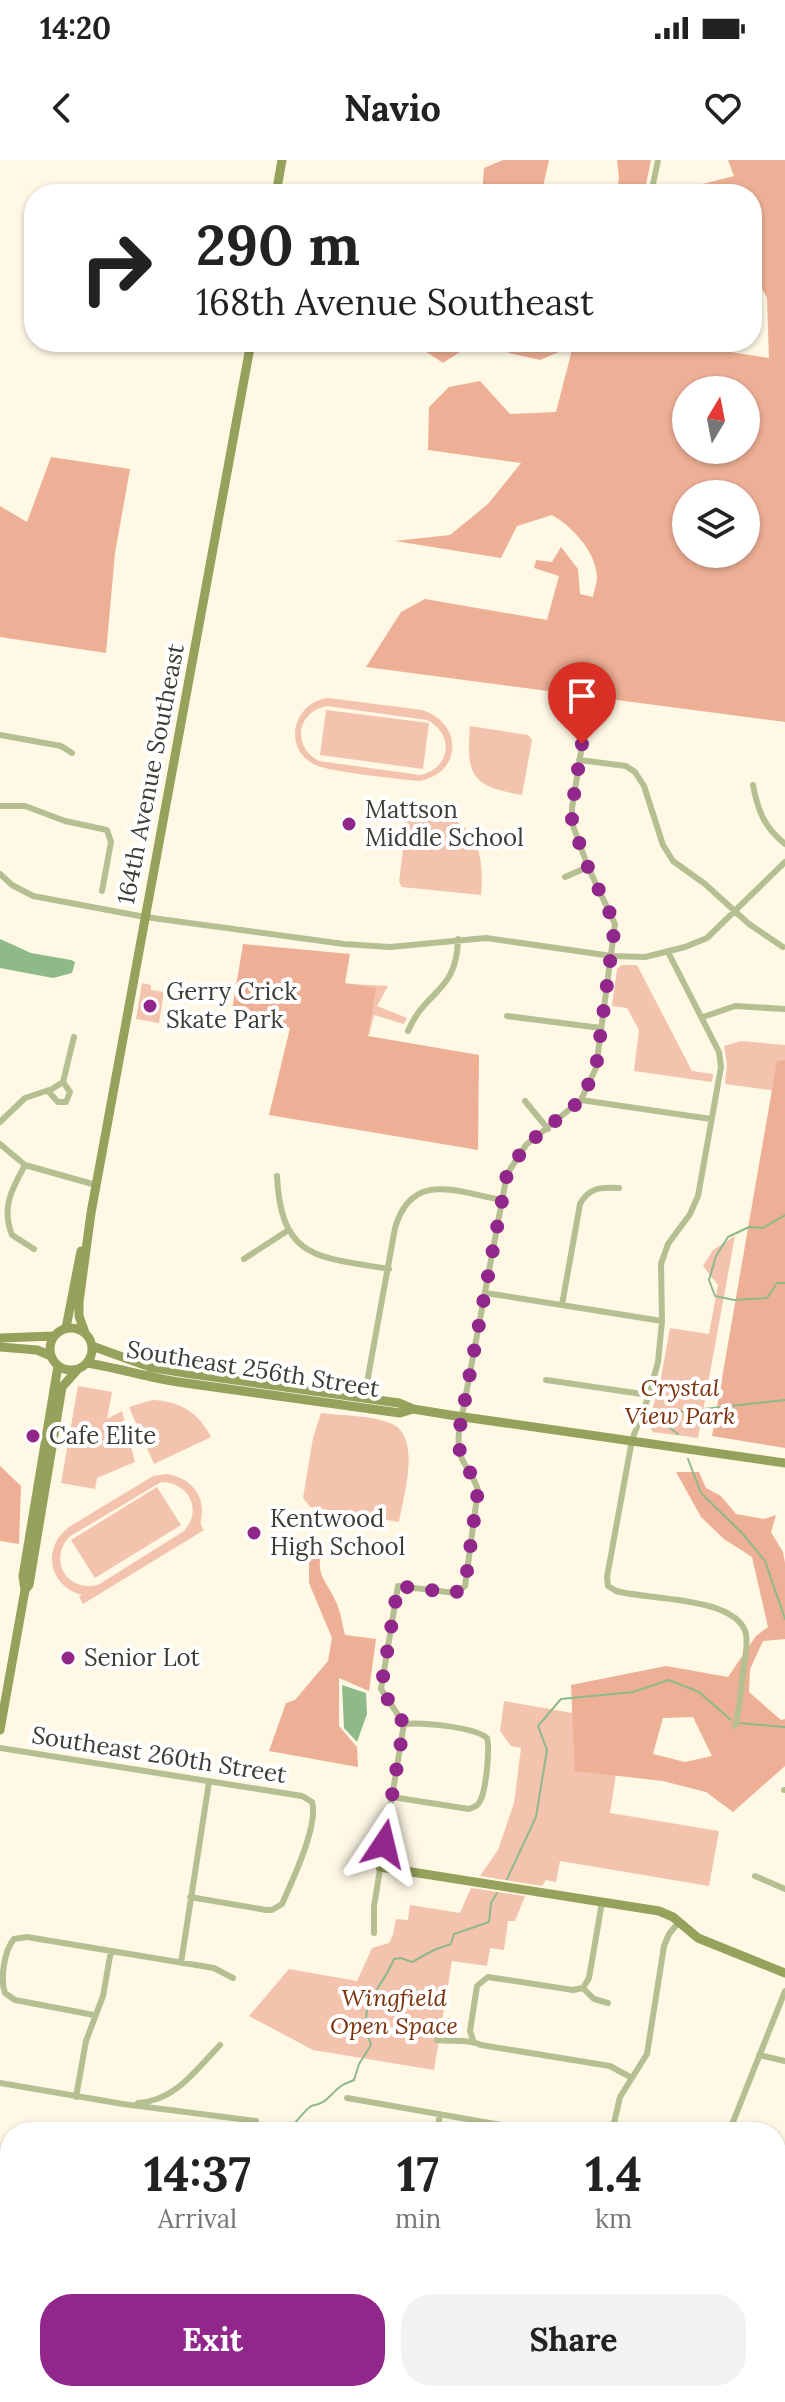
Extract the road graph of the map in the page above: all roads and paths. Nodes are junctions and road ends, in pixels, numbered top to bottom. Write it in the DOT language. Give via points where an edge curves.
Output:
graph roads {
  1 [pos="282,160"];
  2 [pos="658,160"];
  3 [pos="278,184"];
  4 [pos="653,184"];
  5 [pos="249,352"];
  6 [pos="585,727"];
  7 [pos="0,735"];
  8 [pos="72,753"];
  9 [pos="579,760"];
  10 [pos="753,785"];
  11 [pos="0,806"];
  12 [pos="105,818"];
  13 [pos="102,827"];
  14 [pos="785,844"];
  15 [pos="785,862"];
  16 [pos="588,867"];
  17 [pos="0,874"];
  18 [pos="565,877"];
  19 [pos="102,891"];
  20 [pos="735,911"];
  21 [pos="145,917"];
  22 [pos="458,939"];
  23 [pos="783,947"];
  24 [pos="668,952"];
  25 [pos="612,956"];
  26 [pos="785,1009"];
  27 [pos="507,1016"];
  28 [pos="703,1017"];
  29 [pos="601,1028"];
  30 [pos="408,1031"];
  31 [pos="74,1037"];
  32 [pos="63,1082"];
  33 [pos="48,1091"];
  34 [pos="581,1100"];
  35 [pos="525,1101"];
  36 [pos="711,1119"];
  37 [pos="0,1122"];
  38 [pos="548,1129"];
  39 [pos="0,1144"];
  40 [pos="25,1165"];
  41 [pos="277,1176"];
  42 [pos="96,1185"];
  43 [pos="619,1188"];
  44 [pos="502,1200"];
  45 [pos="91,1213"];
  46 [pos="287,1231"];
  47 [pos="34,1249"];
  48 [pos="244,1259"];
  49 [pos="389,1269"];
  50 [pos="486,1293"];
  51 [pos="562,1305"];
  52 [pos="662,1321"];
  53 [pos="66,1328"];
  54 [pos="85,1333"];
  55 [pos="54,1336"];
  56 [pos="0,1338"];
  57 [pos="92,1346"];
  58 [pos="0,1347"];
  59 [pos="51,1356"];
  60 [pos="87,1363"];
  61 [pos="58,1366"];
  62 [pos="78,1369"];
  63 [pos="217,1378"];
  64 [pos="546,1380"];
  65 [pos="206,1386"];
  66 [pos="649,1395"];
  67 [pos="364,1399"];
  68 [pos="413,1409"];
  69 [pos="462,1416"];
  70 [pos="632,1440"];
  71 [pos="785,1463"];
  72 [pos="25,1590"];
  73 [pos="404,1724"];
  74 [pos="735,1726"];
  75 [pos="0,1730"];
  76 [pos="0,1748"];
  77 [pos="209,1782"];
  78 [pos="392,1797"];
  79 [pos="380,1867"];
  80 [pos="755,1876"];
  81 [pos="785,1889"];
  82 [pos="190,1897"];
  83 [pos="602,1902"];
  84 [pos="678,1923"];
  85 [pos="374,1933"];
  86 [pos="111,1951"];
  87 [pos="181,1963"];
  88 [pos="785,1973"];
  89 [pos="233,1978"];
  90 [pos="583,1988"];
  91 [pos="785,1991"];
  92 [pos="608,2003"];
  93 [pos="94,2015"];
  94 [pos="437,2040"];
  95 [pos="473,2040"];
  96 [pos="220,2045"];
  97 [pos="759,2055"];
  98 [pos="785,2061"];
  99 [pos="632,2078"];
  100 [pos="0,2083"];
  101 [pos="76,2097"];
  102 [pos="347,2098"];
  103 [pos="123,2104"];
  104 [pos="440,2114"];
  105 [pos="256,2121"];
  106 [pos="439,2122"];
  107 [pos="482,2122"];
  108 [pos="614,2122"];
  109 [pos="733,2122"];
  1 -- 3 [label="street"];
  2 -- 4 [label="street"];
  5 -- 21 [label="street, 164th Avenue Southeast"];
  6 -- 9 [label="street"];
  7 -- 8 [label="street" via="61,746"];
  9 -- 16 [label="street" via="572,817"];
  9 -- 20 [label="street" via="635,772 673,861"];
  10 -- 14 [label="street" via="759,813"];
  11 -- 13 [label="street" via="25,806"];
  12 -- 13 [label="street"];
  13 -- 19 [label="street" via="111,842"];
  15 -- 20 [label="street"];
  16 -- 18 [label="street"];
  16 -- 25 [label="street" via="615,919"];
  17 -- 21 [label="street" via="33,896"];
  20 -- 23 [label="street"];
  20 -- 24 [label="street" via="707,938"];
  21 -- 22 [label="street" via="374,947"];
  21 -- 42 [label="street, 164th Avenue Southeast"];
  22 -- 25 [label="street" via="486,938"];
  22 -- 30 [label="street" via="457,963 449,980 416,1014"];
  24 -- 25 [label="street"];
  24 -- 28 [label="street"];
  25 -- 29 [label="street"];
  26 -- 28 [label="street" via="735,1006"];
  27 -- 29 [label="street"];
  28 -- 36 [label="street" via="721,1061"];
  29 -- 34 [label="street" via="596,1068"];
  31 -- 32 [label="street"];
  32 -- 33 [label="street"];
  32 -- 33 [label="street" via="70,1092 66,1102 55,1101"];
  33 -- 37 [label="street" via="25,1098"];
  34 -- 36 [label="street"];
  34 -- 38 [label="street"];
  35 -- 38 [label="street"];
  36 -- 52 [label="street" via="695,1204 661,1264"];
  38 -- 44 [label="street" via="510,1166"];
  39 -- 40 [label="street"];
  40 -- 42 [label="street"];
  40 -- 47 [label="street" via="9,1195 6,1214 12,1235"];
  41 -- 46 [label="street" via="279,1210"];
  42 -- 45 [label="street, 164th Avenue Southeast"];
  43 -- 51 [label="street" via="600,1187 580,1204"];
  44 -- 49 [label="street" via="435,1189 412,1196 400,1213"];
  44 -- 50 [label="street"];
  45 -- 53 [label="street, 164th Avenue Southeast"];
  45 -- 54 [label="street, 164th Avenue Southeast" via="79,1302"];
  46 -- 48 [label="street"];
  46 -- 49 [label="street" via="325,1257"];
  49 -- 67 [label="street"];
  50 -- 51 [label="street"];
  50 -- 69 [label="street"];
  51 -- 52 [label="street"];
  52 -- 66 [label="street"];
  53 -- 54 [label="street"];
  53 -- 55 [label="street"];
  54 -- 57 [label="street"];
  55 -- 56 [label="street"];
  55 -- 59 [label="street"];
  57 -- 60 [label="street"];
  57 -- 63 [label="street, Southeast 256th Street" via="150,1367"];
  58 -- 59 [label="street"];
  59 -- 61 [label="street"];
  60 -- 62 [label="street"];
  60 -- 65 [label="street, Southeast 256th Street"];
  61 -- 62 [label="street"];
  61 -- 72 [label="street" via="23,1576"];
  62 -- 72 [label="street" via="62,1387"];
  63 -- 65 [label="street"];
  63 -- 67 [label="street, Southeast 256th Street"];
  64 -- 66 [label="street"];
  65 -- 68 [label="street, Southeast 256th Street" via="400,1413"];
  66 -- 70 [label="street"];
  67 -- 68 [label="street, Southeast 256th Street"];
  68 -- 69 [label="street, Southeast 256th Street"];
  69 -- 70 [label="street, Southeast 256th Street"];
  69 -- 73 [label="street" via="458,1450 478,1490 465,1586 455,1593 398,1586 381,1689"];
  70 -- 71 [label="street, Southeast 256th Street"];
  70 -- 74 [label="street" via="608,1586 626,1594 708,1605 734,1617 747,1635"];
  72 -- 75 [label="street"];
  73 -- 78 [label="street"];
  73 -- 78 [label="street" via="487,1738 482,1797 475,1807 462,1809"];
  76 -- 77 [label="street, Southeast 260th Street"];
  77 -- 82 [label="street"];
  77 -- 82 [label="street, Southeast 260th Street" via="302,1796 314,1809 277,1908"];
  78 -- 79 [label="street"];
  79 -- 83 [label="street"];
  79 -- 85 [label="street"];
  80 -- 81 [label="street"];
  82 -- 87 [label="street"];
  83 -- 84 [label="street" via="659,1911"];
  83 -- 90 [label="street"];
  84 -- 88 [label="street" via="698,1938"];
  84 -- 99 [label="street" via="664,1946 647,2054"];
  86 -- 87 [label="street"];
  86 -- 93 [label="street"];
  86 -- 93 [label="street" via="27,1937 8,1946 5,1993 15,2000"];
  87 -- 89 [label="street" via="214,1968"];
  90 -- 92 [label="street"];
  90 -- 95 [label="street" via="483,1979 472,2016"];
  91 -- 97 [label="street"];
  93 -- 101 [label="street"];
  94 -- 95 [label="street"];
  95 -- 99 [label="street" via="610,2066"];
  96 -- 103 [label="street" via="161,2100"];
  97 -- 98 [label="street"];
  97 -- 109 [label="street"];
  99 -- 108 [label="street" via="620,2097"];
  100 -- 101 [label="street"];
  101 -- 103 [label="street"];
  102 -- 104 [label="street"];
  103 -- 105 [label="street"];
  104 -- 106 [label="street"];
  104 -- 107 [label="street"];
}
